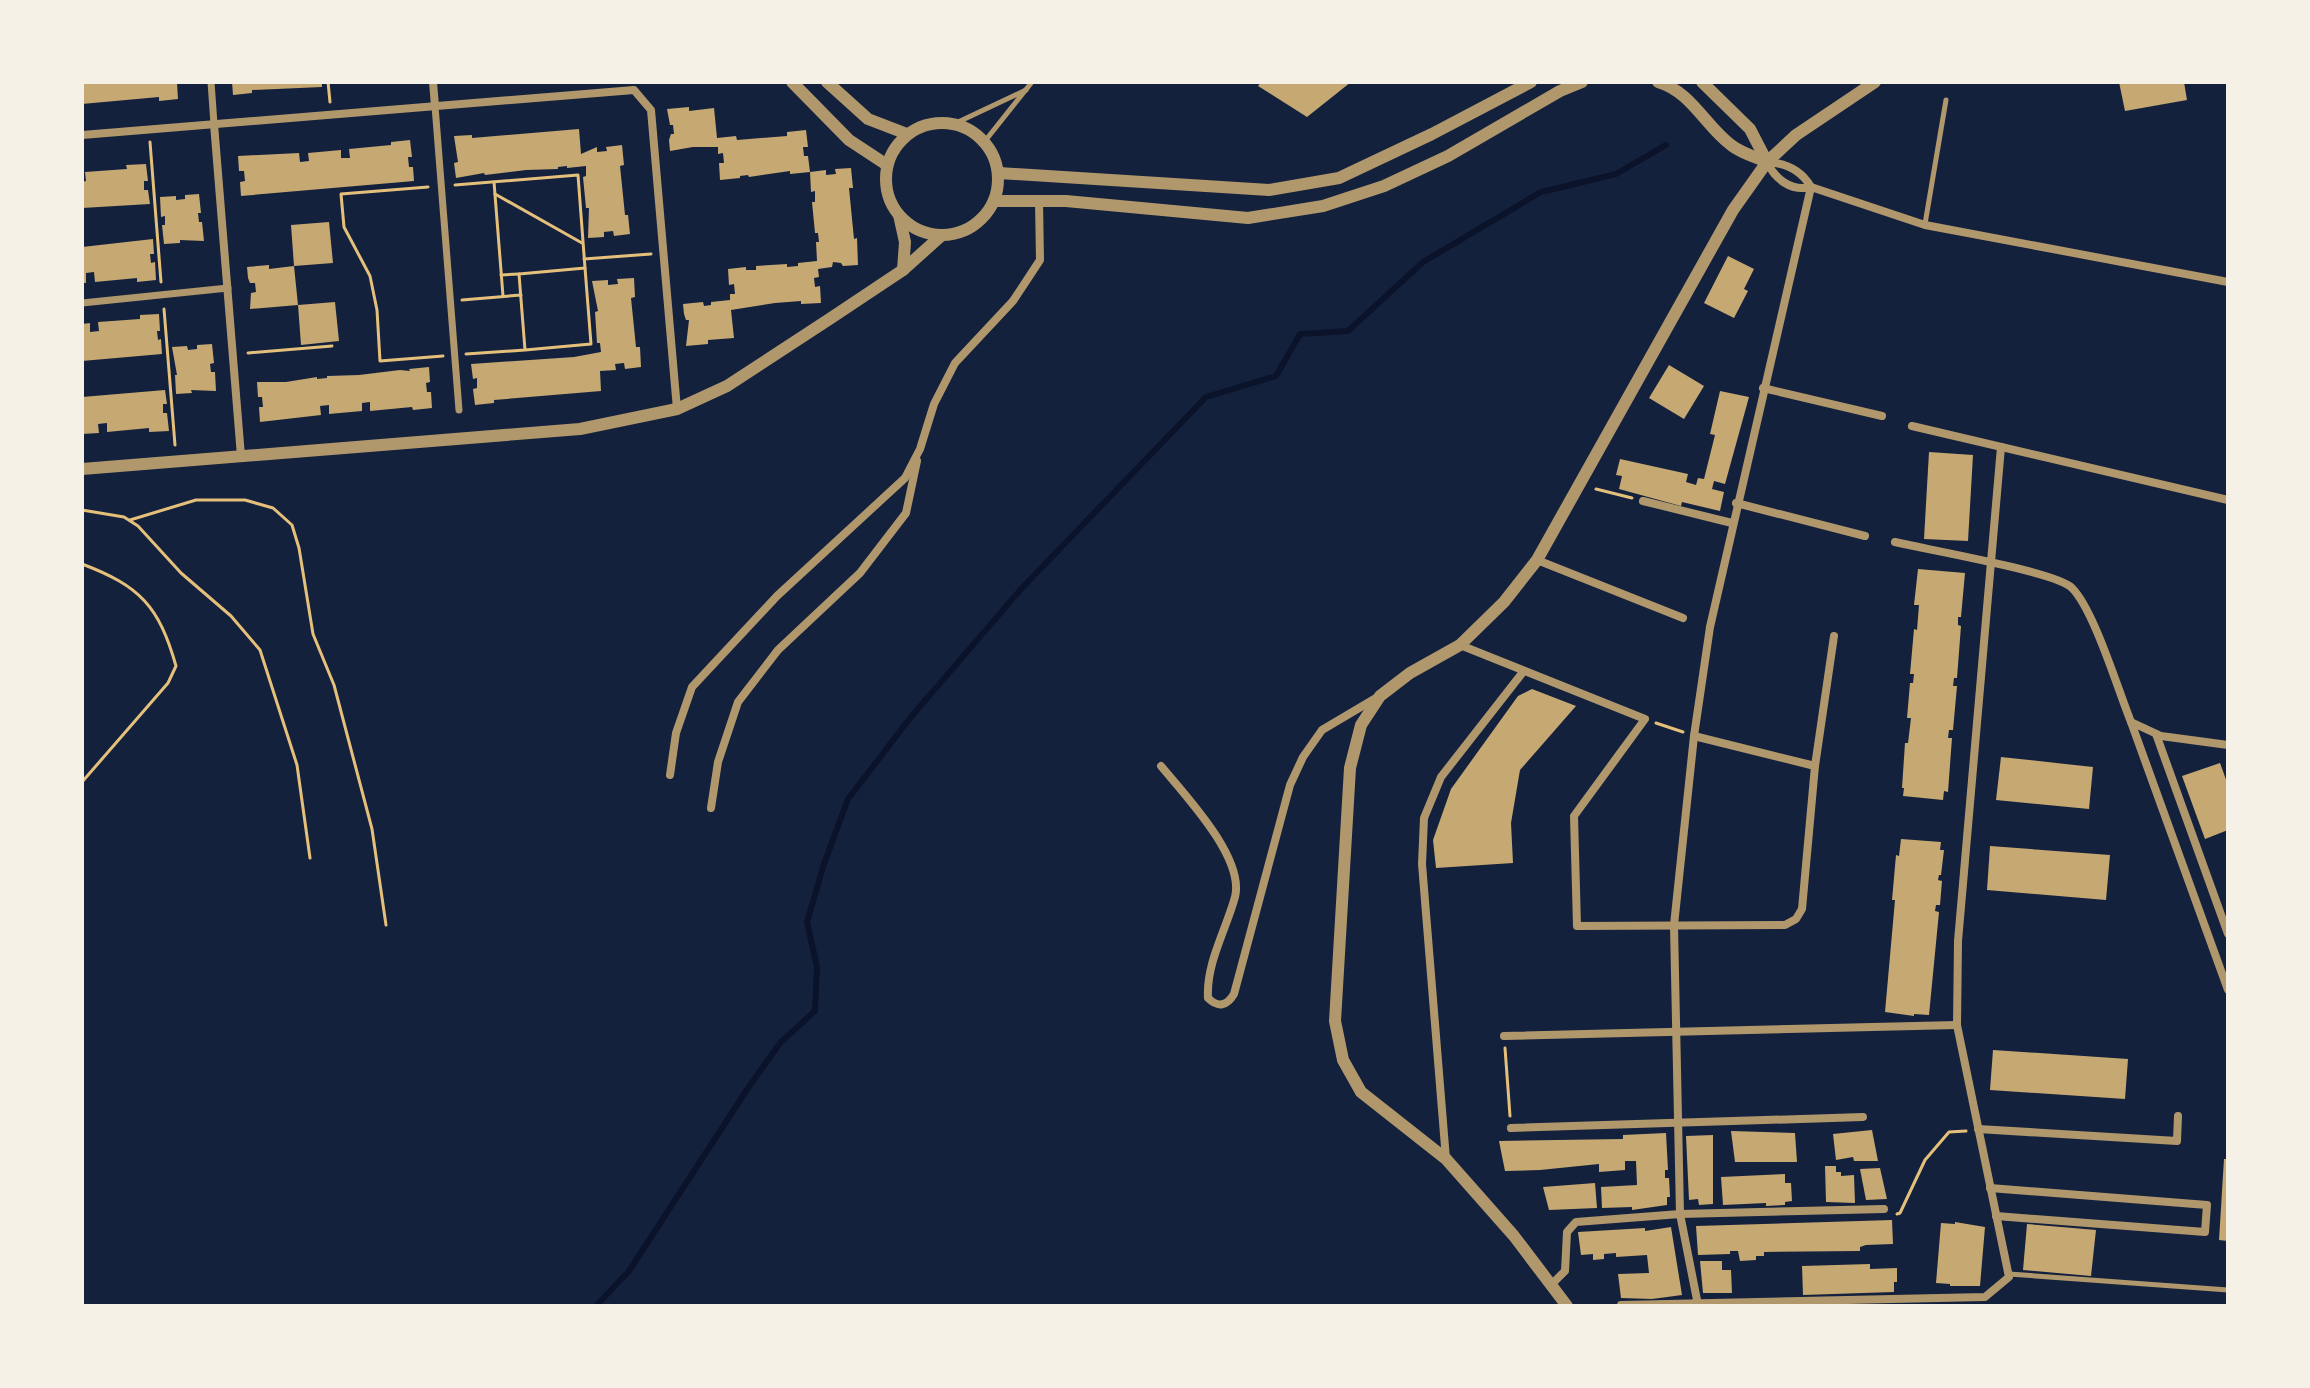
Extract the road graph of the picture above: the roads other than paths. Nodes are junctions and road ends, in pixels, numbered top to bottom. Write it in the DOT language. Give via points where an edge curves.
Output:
graph roads {
  1 [pos="211,82"];
  2 [pos="433,82"];
  3 [pos="792,82"];
  4 [pos="827,82"];
  5 [pos="1032,82"];
  6 [pos="1531,82"];
  7 [pos="1582,82"];
  8 [pos="1658,82"];
  9 [pos="1702,82"];
  10 [pos="1875,82"];
  11 [pos="1026,90"];
  12 [pos="1946,100"];
  13 [pos="435,106"];
  14 [pos="956,123"];
  15 [pos="214,124"];
  16 [pos="907,134"];
  17 [pos="82,135"];
  18 [pos="985,141"];
  19 [pos="1767,162"];
  20 [pos="887,165"];
  21 [pos="999,173"];
  22 [pos="1811,187"];
  23 [pos="994,201"];
  24 [pos="1039,201"];
  25 [pos="898,212"];
  26 [pos="1925,225"];
  27 [pos="942,235"];
  28 [pos="903,270"];
  29 [pos="2228,282"];
  30 [pos="228,288"];
  31 [pos="82,303"];
  32 [pos="1763,388"];
  33 [pos="677,409"];
  34 [pos="459,410"];
  35 [pos="1882,416"];
  36 [pos="1912,426"];
  37 [pos="2001,447"];
  38 [pos="920,449"];
  39 [pos="241,456"];
  40 [pos="82,469"];
  41 [pos="2228,500"];
  42 [pos="1643,501"];
  43 [pos="1736,503"];
  44 [pos="1732,523"];
  45 [pos="1865,536"];
  46 [pos="1895,542"];
  47 [pos="1537,560"];
  48 [pos="1990,564"];
  49 [pos="1683,618"];
  50 [pos="1834,636"];
  51 [pos="1460,645"];
  52 [pos="1523,672"];
  53 [pos="1380,696"];
  54 [pos="2131,722"];
  55 [pos="2156,734"];
  56 [pos="1694,736"];
  57 [pos="2228,745"];
  58 [pos="1161,766"];
  59 [pos="1815,766"];
  60 [pos="670,775"];
  61 [pos="711,808"];
  62 [pos="1674,925"];
  63 [pos="2228,934"];
  64 [pos="2228,990"];
  65 [pos="1957,1025"];
  66 [pos="1676,1031"];
  67 [pos="1504,1036"];
  68 [pos="2178,1116"];
  69 [pos="1863,1117"];
  70 [pos="1678,1123"];
  71 [pos="1511,1128"];
  72 [pos="1978,1129"];
  73 [pos="1446,1159"];
  74 [pos="1990,1188"];
  75 [pos="1884,1209"];
  76 [pos="1680,1214"];
  77 [pos="1996,1216"];
  78 [pos="2008,1274"];
  79 [pos="1551,1285"];
  80 [pos="2228,1290"];
  81 [pos="1697,1304"];
  82 [pos="1621,1305"];
  83 [pos="1567,1306"];
  1 -- 15 [label="street"];
  2 -- 13 [label="street"];
  3 -- 20 [label="street" via="849,140"];
  4 -- 16 [label="street" via="868,119"];
  5 -- 11 [label="lane"];
  6 -- 21 [label="street" via="1339,178 1269,190"];
  7 -- 24 [label="street" via="1448,156 1384,186 1323,206 1248,218"];
  8 -- 19 [label="street" via="1695,105 1732,146"];
  9 -- 19 [label="street" via="1750,129"];
  10 -- 19 [label="street" via="1796,135"];
  11 -- 14 [label="lane"];
  11 -- 18 [label="lane"];
  12 -- 26 [label="lane"];
  13 -- 15 [label="street"];
  13 -- 33 [label="street" via="634,90 651,110"];
  13 -- 34 [label="street"];
  14 -- 16 [label="street" via="936,122"];
  14 -- 18 [label="street"];
  15 -- 17 [label="street"];
  15 -- 30 [label="street"];
  16 -- 20 [label="street"];
  18 -- 21 [label="street"];
  19 -- 22 [label="street" via="1784,163"];
  19 -- 22 [label="street" via="1774,176 1800,190"];
  19 -- 47 [label="street" via="1733,210"];
  20 -- 25 [label="street" via="886,185"];
  21 -- 23 [label="street"];
  22 -- 26 [label="street"];
  22 -- 32 [label="street"];
  23 -- 24 [label="street"];
  23 -- 27 [label="street" via="963,231"];
  24 -- 38 [label="street" via="1040,260 1013,301 955,363"];
  25 -- 27 [label="street" via="921,231"];
  25 -- 28 [label="street" via="905,242"];
  26 -- 29 [label="street"];
  27 -- 28 [label="street"];
  28 -- 33 [label="street" via="727,386"];
  30 -- 31 [label="street"];
  30 -- 39 [label="street"];
  32 -- 35 [label="street"];
  32 -- 43 [label="street"];
  33 -- 39 [label="street" via="580,429"];
  36 -- 37 [label="street"];
  37 -- 41 [label="street"];
  37 -- 48 [label="street"];
  38 -- 60 [label="street" via="905,478 777,596 692,687 676,733"];
  38 -- 61 [label="street" via="906,513 860,573 778,650 738,702 718,762"];
  39 -- 40 [label="street"];
  42 -- 44 [label="street"];
  43 -- 44 [label="street"];
  43 -- 45 [label="street"];
  44 -- 56 [label="street"];
  46 -- 48 [label="street"];
  47 -- 49 [label="street"];
  47 -- 51 [label="street"];
  48 -- 54 [label="street" via="2071,585 2086,606"];
  48 -- 65 [label="street" via="1958,941"];
  50 -- 59 [label="street"];
  51 -- 52 [label="street"];
  51 -- 53 [label="street"];
  52 -- 62 [label="street" via="1645,719 1574,816 1577,926"];
  52 -- 73 [label="street" via="1441,777 1424,818 1422,864"];
  53 -- 58 [label="street" via="1322,730 1303,757 1290,785 1234,994 1221,1005 1208,998 1208,991 1235,895 1233,869 1194,806"];
  53 -- 73 [label="street" via="1361,725 1350,768 1335,1021 1343,1060 1361,1092"];
  54 -- 55 [label="street"];
  54 -- 64 [label="street"];
  55 -- 57 [label="street"];
  55 -- 63 [label="street"];
  56 -- 59 [label="street"];
  56 -- 62 [label="street"];
  59 -- 62 [label="street" via="1802,909 1796,919 1785,925"];
  62 -- 66 [label="street"];
  65 -- 66 [label="street"];
  65 -- 72 [label="street"];
  66 -- 67 [label="street"];
  66 -- 70 [label="street"];
  68 -- 72 [label="street" via="2177,1141"];
  69 -- 70 [label="street"];
  70 -- 71 [label="street"];
  70 -- 76 [label="street"];
  72 -- 74 [label="street"];
  73 -- 79 [label="street"];
  74 -- 77 [label="street"];
  74 -- 77 [label="street" via="2207,1205 2205,1232"];
  75 -- 76 [label="street"];
  76 -- 79 [label="street" via="1576,1222 1567,1232 1565,1271"];
  76 -- 81 [label="street"];
  77 -- 78 [label="street"];
  78 -- 80 [label="lane"];
  78 -- 81 [label="street" via="1985,1297"];
  79 -- 83 [label="street"];
  81 -- 82 [label="street"];
}
